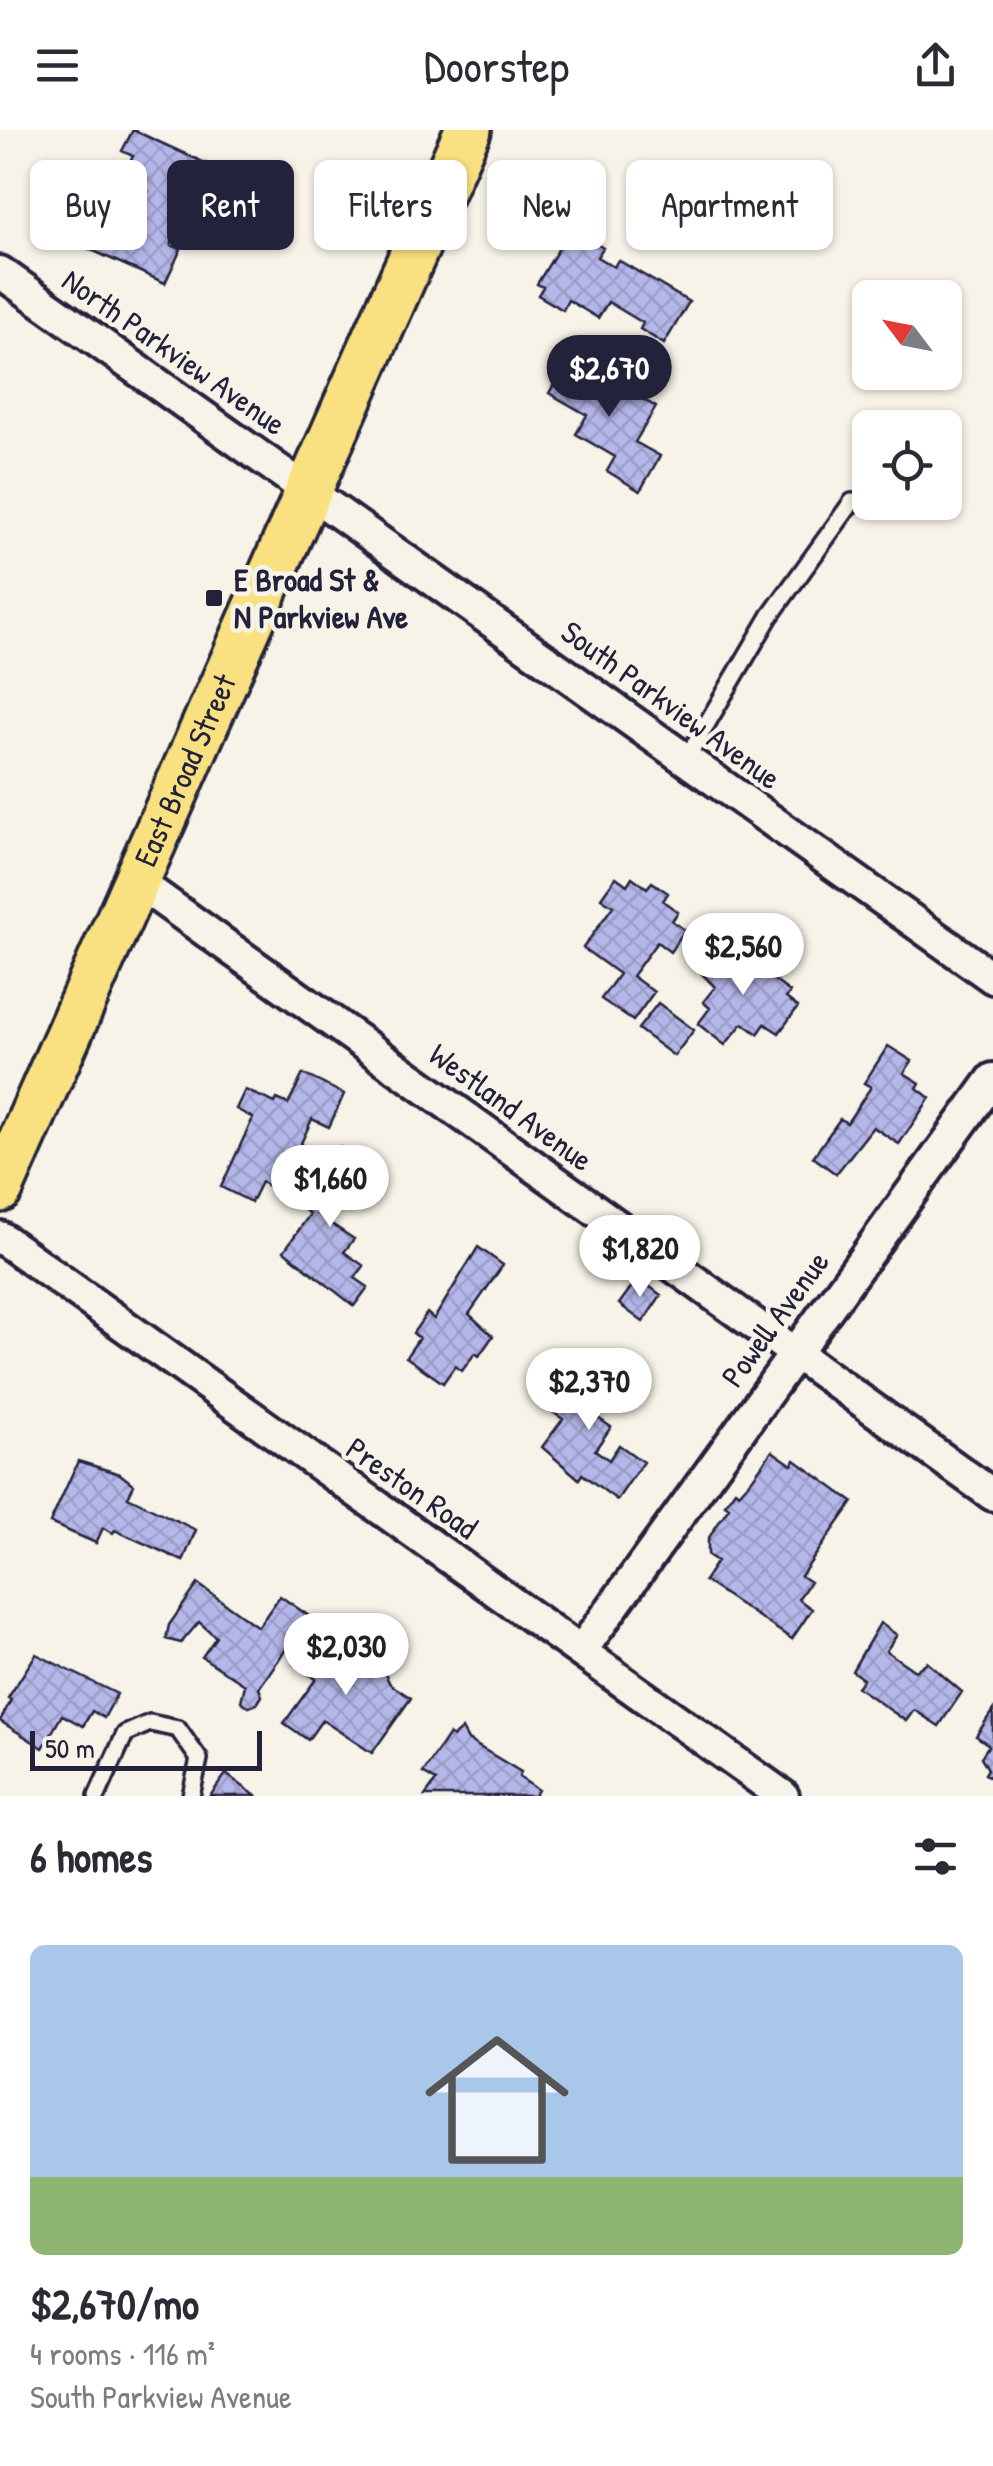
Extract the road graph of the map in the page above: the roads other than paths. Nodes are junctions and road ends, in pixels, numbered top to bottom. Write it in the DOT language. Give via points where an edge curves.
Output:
graph roads {
  1 [pos="468,130"];
  2 [pos="0,272"];
  3 [pos="308,488"];
  4 [pos="852,502"];
  5 [pos="686,759"];
  6 [pos="136,881"];
  7 [pos="993,978"];
  8 [pos="993,1078"];
  9 [pos="0,1189"];
  10 [pos="0,1237"];
  11 [pos="793,1353"];
  12 [pos="993,1495"];
  13 [pos="581,1651"];
  14 [pos="97,1796"];
  15 [pos="191,1796"];
  16 [pos="783,1796"];
  1 -- 3 [label="main road, East Broad Street"];
  2 -- 3 [label="street, North Parkview Avenue"];
  3 -- 5 [label="street, South Parkview Avenue"];
  3 -- 6 [label="main road, East Broad Street"];
  4 -- 5 [label="lane" via="770,616"];
  5 -- 7 [label="street, South Parkview Avenue"];
  6 -- 9 [label="main road, East Broad Street"];
  6 -- 11 [label="street, Westland Avenue"];
  8 -- 11 [label="street, Powell Avenue"];
  10 -- 13 [label="street, Preston Road"];
  11 -- 12 [label="street, Westland Avenue"];
  11 -- 13 [label="street, Powell Avenue"];
  13 -- 16 [label="street, Preston Road"];
  14 -- 15 [label="lane" via="125,1734 150,1723 178,1729 199,1759"];
}
